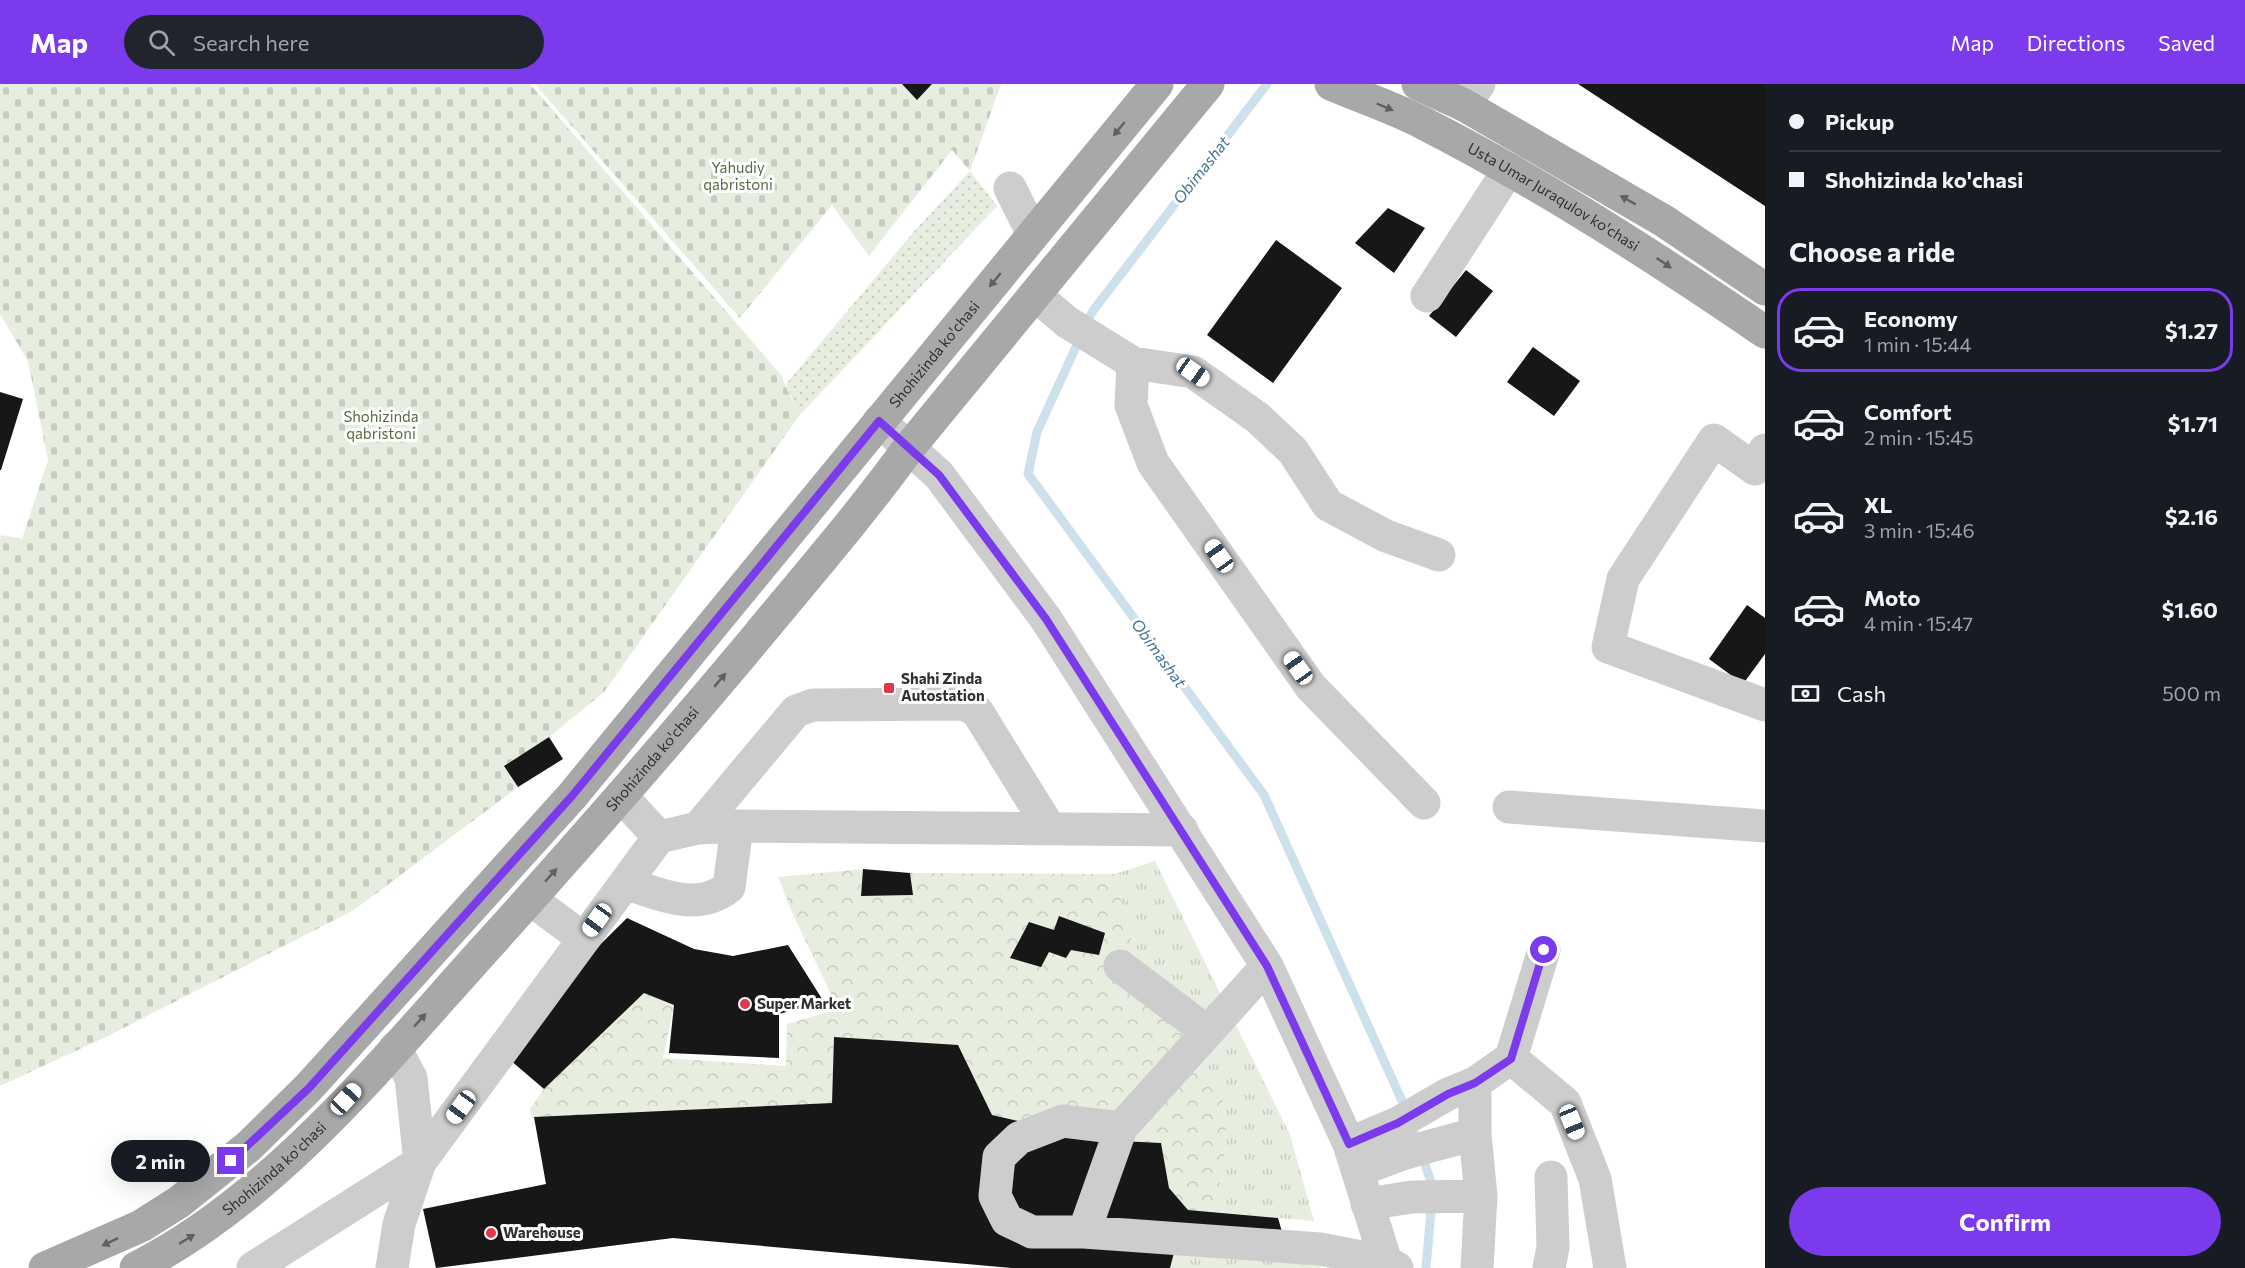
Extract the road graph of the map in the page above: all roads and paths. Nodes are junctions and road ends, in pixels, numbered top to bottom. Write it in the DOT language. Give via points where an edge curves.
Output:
graph roads {
  1 [pos="1157,84"];
  2 [pos="1208,84"];
  3 [pos="1330,84"];
  4 [pos="1418,84"];
  5 [pos="1472,94"];
  6 [pos="1508,171"];
  7 [pos="1010,188"];
  8 [pos="1033,234"];
  9 [pos="1765,289"];
  10 [pos="1035,295"];
  11 [pos="1427,296"];
  12 [pos="1765,332"];
  13 [pos="1124,359"];
  14 [pos="879,421"];
  15 [pos="908,449"];
  16 [pos="1765,450"];
  17 [pos="1439,555"];
  18 [pos="1765,705"];
  19 [pos="622,797"];
  20 [pos="1424,803"];
  21 [pos="1509,807"];
  22 [pos="737,826"];
  23 [pos="1765,826"];
  24 [pos="698,828"];
  25 [pos="1050,828"];
  26 [pos="1182,830"];
  27 [pos="658,837"];
  28 [pos="625,883"];
  29 [pos="530,899"];
  30 [pos="584,939"];
  31 [pos="1544,950"];
  32 [pos="1120,966"];
  33 [pos="1267,966"];
  34 [pos="1206,1031"];
  35 [pos="395,1048"];
  36 [pos="1511,1059"];
  37 [pos="1462,1088"];
  38 [pos="1121,1128"];
  39 [pos="1466,1136"];
  40 [pos="1402,1138"];
  41 [pos="1354,1157"];
  42 [pos="420,1162"];
  43 [pos="1551,1177"];
  44 [pos="1469,1197"];
  45 [pos="1367,1204"];
  46 [pos="1084,1232"];
  47 [pos="1389,1266"];
  48 [pos="45,1268"];
  49 [pos="136,1268"];
  50 [pos="253,1268"];
  51 [pos="392,1268"];
  52 [pos="1477,1268"];
  53 [pos="1549,1268"];
  54 [pos="1610,1268"];
  1 -- 8 [label="main road, Shohizinda ko'chasi, one-way"];
  2 -- 10 [label="main road, Shohizinda ko'chasi"];
  3 -- 6 [label="main road, Usta Umar Juraqulov ko'chasi, one-way" via="1422,122"];
  4 -- 5 [label="main road"];
  9 -- 5 [label="main road, one-way"];
  6 -- 11 [label="street"];
  6 -- 12 [label="main road, Usta Umar Juraqulov ko'chasi, one-way" via="1657,258"];
  7 -- 8 [label="street"];
  8 -- 14 [label="main road, Shohizinda ko'chasi, one-way"];
  10 -- 13 [label="street" via="1067,322"];
  10 -- 15 [label="main road, Shohizinda ko'chasi"];
  13 -- 17 [label="street" via="1193,372 1258,418 1293,452 1328,505 1386,536"];
  13 -- 20 [label="street" via="1131,405 1153,463 1311,687"];
  14 -- 15 [label="street"];
  14 -- 48 [label="main road, Shohizinda ko'chasi, one-way" via="572,796 309,1088 248,1147 179,1202 121,1236"];
  19 -- 15 [label="main road, Shohizinda ko'chasi, one-way" via="867,505"];
  15 -- 26 [label="street" via="939,475 1046,619"];
  16 -- 18 [label="street" via="1755,469 1714,440 1623,579 1608,647"];
  19 -- 27 [label="street"];
  29 -- 19 [label="main road, Shohizinda ko'chasi, one-way"];
  21 -- 23 [label="street"];
  22 -- 24 [label="street"];
  22 -- 25 [label="street"];
  22 -- 28 [label="street" via="729,887 717,897 695,902 676,900"];
  24 -- 25 [label="street" via="796,711 813,705 964,704 977,711"];
  24 -- 27 [label="street"];
  25 -- 26 [label="street"];
  26 -- 33 [label="street"];
  27 -- 28 [label="street"];
  28 -- 30 [label="street"];
  29 -- 30 [label="street"];
  35 -- 29 [label="main road, Shohizinda ko'chasi, one-way"];
  30 -- 42 [label="street"];
  31 -- 36 [label="street"];
  32 -- 34 [label="street"];
  33 -- 34 [label="street"];
  33 -- 41 [label="street"];
  34 -- 38 [label="street"];
  35 -- 42 [label="street" via="411,1078"];
  49 -- 35 [label="main road, Shohizinda ko'chasi, one-way" via="197,1233 237,1204 314,1133"];
  36 -- 37 [label="street"];
  36 -- 54 [label="street" via="1565,1103 1594,1179"];
  37 -- 39 [label="street"];
  37 -- 40 [label="street"];
  38 -- 46 [label="street"];
  38 -- 46 [label="street" via="1064,1121 1019,1138 999,1157 995,1196 1007,1220 1032,1232"];
  39 -- 40 [label="street"];
  39 -- 44 [label="street"];
  40 -- 41 [label="street"];
  41 -- 45 [label="street"];
  42 -- 50 [label="street"];
  42 -- 51 [label="street" via="399,1224"];
  43 -- 53 [label="street" via="1553,1247"];
  44 -- 45 [label="street" via="1412,1197"];
  44 -- 52 [label="street"];
  45 -- 47 [label="street"];
  46 -- 47 [label="street" via="1320,1249"];
}
